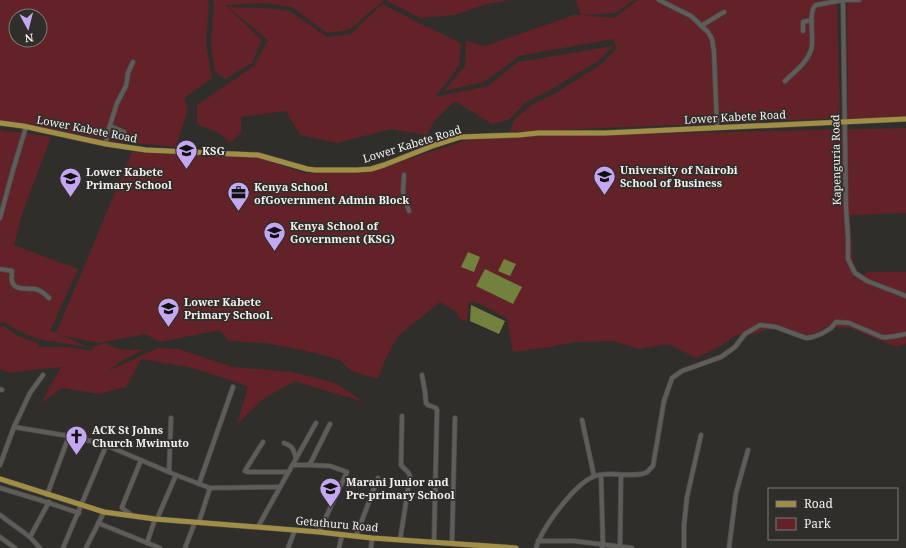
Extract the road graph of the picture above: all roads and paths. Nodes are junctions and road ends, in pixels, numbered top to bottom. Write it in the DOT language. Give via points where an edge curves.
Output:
graph roads {
  1 [pos="659,0"];
  2 [pos="843,0"];
  3 [pos="859,0"];
  4 [pos="724,12"];
  5 [pos="812,22"];
  6 [pos="701,26"];
  7 [pos="803,31"];
  8 [pos="133,62"];
  9 [pos="785,81"];
  10 [pos="906,119"];
  11 [pos="844,122"];
  12 [pos="0,123"];
  13 [pos="110,126"];
  14 [pos="26,127"];
  15 [pos="718,128"];
  16 [pos="124,132"];
  17 [pos="106,144"];
  18 [pos="404,175"];
  19 [pos="409,211"];
  20 [pos="0,218"];
  21 [pos="0,269"];
  22 [pos="906,296"];
  23 [pos="49,298"];
  24 [pos="906,334"];
  25 [pos="43,375"];
  26 [pos="422,375"];
  27 [pos="233,387"];
  28 [pos="402,416"];
  29 [pos="171,418"];
  30 [pos="455,418"];
  31 [pos="582,420"];
  32 [pos="316,422"];
  33 [pos="330,424"];
  34 [pos="14,427"];
  35 [pos="701,435"];
  36 [pos="69,436"];
  37 [pos="263,442"];
  38 [pos="284,443"];
  39 [pos="106,446"];
  40 [pos="748,450"];
  41 [pos="296,459"];
  42 [pos="141,460"];
  43 [pos="293,464"];
  44 [pos="0,465"];
  45 [pos="308,465"];
  46 [pos="169,472"];
  47 [pos="288,472"];
  48 [pos="176,475"];
  49 [pos="601,475"];
  50 [pos="621,475"];
  51 [pos="594,476"];
  52 [pos="378,478"];
  53 [pos="0,479"];
  54 [pos="199,484"];
  55 [pos="279,487"];
  56 [pos="0,488"];
  57 [pos="210,488"];
  58 [pos="47,495"];
  59 [pos="48,502"];
  60 [pos="82,505"];
  61 [pos="104,512"];
  62 [pos="78,513"];
  63 [pos="0,515"];
  64 [pos="133,516"];
  65 [pos="156,519"];
  66 [pos="197,522"];
  67 [pos="98,523"];
  68 [pos="258,527"];
  69 [pos="295,530"];
  70 [pos="319,532"];
  71 [pos="342,535"];
  72 [pos="356,536"];
  73 [pos="0,537"];
  74 [pos="30,537"];
  75 [pos="372,538"];
  76 [pos="400,540"];
  77 [pos="538,541"];
  78 [pos="434,542"];
  79 [pos="147,543"];
  80 [pos="454,545"];
  81 [pos="603,546"];
  82 [pos="482,547"];
  83 [pos="620,547"];
  84 [pos="15,548"];
  85 [pos="40,548"];
  86 [pos="63,548"];
  87 [pos="86,548"];
  88 [pos="160,548"];
  89 [pos="185,548"];
  90 [pos="288,548"];
  91 [pos="338,548"];
  92 [pos="371,548"];
  93 [pos="516,548"];
  94 [pos="536,548"];
  95 [pos="632,548"];
  96 [pos="684,548"];
  97 [pos="729,548"];
  1 -- 6 [label="street" via="691,16"];
  2 -- 3 [label="street"];
  2 -- 5 [label="street" via="815,5 812,8"];
  2 -- 11 [label="street, Kapenguria Road"];
  4 -- 6 [label="street"];
  5 -- 7 [label="street" via="804,21"];
  5 -- 9 [label="street" via="812,48 809,55"];
  6 -- 15 [label="street" via="712,39"];
  8 -- 13 [label="street"];
  10 -- 11 [label="main road, Lower Kabete Road"];
  11 -- 15 [label="main road, Lower Kabete Road"];
  11 -- 22 [label="street, Kapenguria Road" via="848,259 855,273 867,281"];
  12 -- 14 [label="main road, Lower Kabete Road"];
  13 -- 16 [label="street"];
  13 -- 17 [label="street"];
  14 -- 17 [label="main road, Lower Kabete Road"];
  14 -- 20 [label="street"];
  15 -- 17 [label="main road, Lower Kabete Road" via="460,137 378,168 365,170 315,170 258,155 156,151"];
  18 -- 19 [label="street" via="403,192"];
  21 -- 23 [label="street" via="12,271 14,286 35,289"];
  24 -- 50 [label="street" via="882,337 849,323 836,322 821,334 806,338 776,327 760,325 745,334 735,347 721,357 682,371 672,378 664,401 653,466 647,472"];
  25 -- 34 [label="street" via="30,393"];
  26 -- 78 [label="street" via="427,404 437,410"];
  27 -- 54 [label="street"];
  28 -- 76 [label="street" via="402,465 410,477"];
  29 -- 46 [label="street"];
  30 -- 80 [label="street"];
  31 -- 51 [label="street"];
  32 -- 41 [label="street"];
  33 -- 45 [label="street"];
  34 -- 36 [label="street"];
  34 -- 44 [label="street"];
  35 -- 96 [label="street" via="686,497"];
  36 -- 39 [label="street"];
  36 -- 58 [label="street"];
  37 -- 47 [label="street" via="246,471"];
  38 -- 41 [label="street" via="291,446"];
  39 -- 42 [label="street"];
  39 -- 60 [label="street"];
  40 -- 97 [label="street" via="736,493"];
  41 -- 43 [label="street"];
  42 -- 46 [label="street"];
  42 -- 64 [label="street" via="122,506"];
  43 -- 45 [label="street"];
  43 -- 47 [label="street"];
  45 -- 70 [label="street" via="330,466 347,472"];
  46 -- 48 [label="street"];
  47 -- 55 [label="street"];
  48 -- 54 [label="street"];
  48 -- 65 [label="street"];
  49 -- 50 [label="street"];
  49 -- 51 [label="street"];
  49 -- 81 [label="street"];
  50 -- 83 [label="street"];
  51 -- 77 [label="street" via="578,487 565,501"];
  52 -- 72 [label="street"];
  53 -- 58 [label="main road, Getathuru Road"];
  54 -- 57 [label="street"];
  55 -- 57 [label="street"];
  55 -- 68 [label="street"];
  56 -- 59 [label="street"];
  57 -- 66 [label="street"];
  58 -- 60 [label="main road, Getathuru Road"];
  59 -- 62 [label="street"];
  59 -- 74 [label="street"];
  60 -- 61 [label="main road, Getathuru Road"];
  60 -- 62 [label="street"];
  61 -- 64 [label="main road, Getathuru Road"];
  61 -- 67 [label="street"];
  62 -- 86 [label="street"];
  63 -- 74 [label="street"];
  64 -- 65 [label="main road, Getathuru Road"];
  65 -- 66 [label="main road, Getathuru Road"];
  65 -- 79 [label="street"];
  66 -- 68 [label="main road, Getathuru Road"];
  66 -- 89 [label="street"];
  67 -- 79 [label="street"];
  67 -- 87 [label="street"];
  68 -- 69 [label="main road, Getathuru Road"];
  69 -- 70 [label="main road, Getathuru Road"];
  69 -- 90 [label="street"];
  70 -- 71 [label="main road, Getathuru Road"];
  71 -- 72 [label="main road, Getathuru Road"];
  71 -- 91 [label="street"];
  72 -- 75 [label="main road, Getathuru Road"];
  73 -- 84 [label="street"];
  74 -- 85 [label="street"];
  75 -- 76 [label="main road, Getathuru Road"];
  75 -- 92 [label="street"];
  76 -- 78 [label="main road, Getathuru Road"];
  77 -- 81 [label="street" via="574,541"];
  77 -- 94 [label="street"];
  78 -- 80 [label="main road, Getathuru Road"];
  79 -- 88 [label="street"];
  80 -- 82 [label="main road, Getathuru Road"];
  81 -- 83 [label="street"];
  82 -- 93 [label="main road, Getathuru Road"];
  83 -- 95 [label="street"];
}
